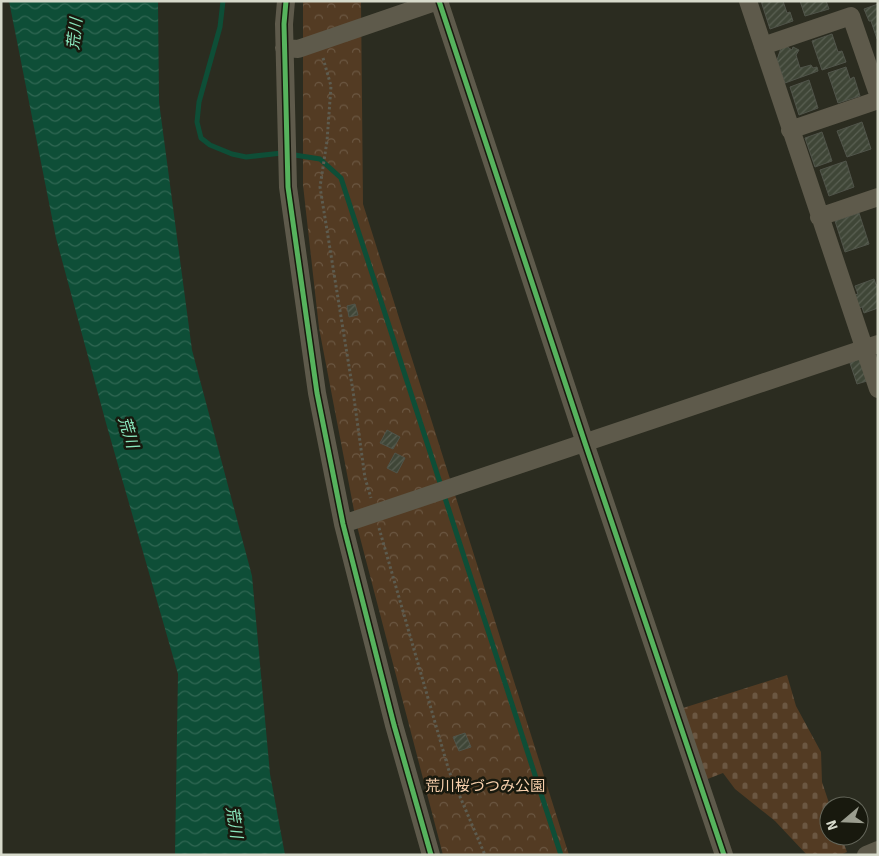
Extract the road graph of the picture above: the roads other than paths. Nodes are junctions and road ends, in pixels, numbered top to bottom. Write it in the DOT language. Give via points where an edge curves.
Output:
graph roads {
  1 [pos="286,1"];
  2 [pos="439,1"];
  3 [pos="748,1"];
  4 [pos="849,8"];
  5 [pos="764,46"];
  6 [pos="284,48"];
  7 [pos="878,94"];
  8 [pos="878,100"];
  9 [pos="790,130"];
  10 [pos="878,197"];
  11 [pos="820,217"];
  12 [pos="871,346"];
  13 [pos="878,389"];
  14 [pos="585,443"];
  15 [pos="343,524"];
  16 [pos="878,850"];
  17 [pos="431,855"];
  18 [pos="724,855"];
  19 [pos="866,855"];
  1 -- 6 [label="street"];
  2 -- 6 [label="street" via="298,49"];
  2 -- 14 [label="street"];
  3 -- 5 [label="street"];
  4 -- 5 [label="street"];
  4 -- 7 [label="street"];
  5 -- 9 [label="street"];
  6 -- 15 [label="street" via="288,187 317,394"];
  8 -- 9 [label="street"];
  9 -- 11 [label="street"];
  10 -- 11 [label="street"];
  11 -- 12 [label="street"];
  12 -- 13 [label="street"];
  12 -- 14 [label="street"];
  14 -- 15 [label="street"];
  14 -- 18 [label="street"];
  15 -- 17 [label="street"];
  16 -- 19 [label="street"];
}
